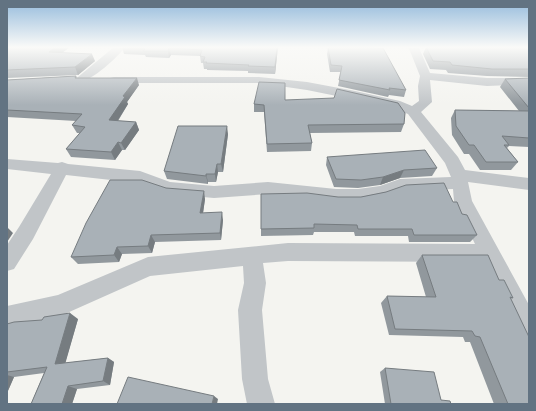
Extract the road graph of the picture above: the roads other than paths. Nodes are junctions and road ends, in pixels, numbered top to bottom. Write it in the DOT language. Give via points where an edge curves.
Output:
graph roads {
  1 [pos="98,66"];
  2 [pos="422,66"];
  3 [pos="426,76"];
  4 [pos="82,79"];
  5 [pos="67,80"];
  6 [pos="529,81"];
  7 [pos="413,111"];
  8 [pos="7,164"];
  9 [pos="62,168"];
  10 [pos="459,179"];
  11 [pos="529,184"];
  12 [pos="489,253"];
  13 [pos="252,255"];
  14 [pos="7,262"];
  15 [pos="7,318"];
  16 [pos="529,325"];
  17 [pos="261,404"];
  1 -- 4 [label="street"];
  2 -- 3 [label="street"];
  3 -- 6 [label="street" via="486,82"];
  3 -- 7 [label="street" via="426,102"];
  4 -- 5 [label="street"];
  4 -- 7 [label="street" via="259,80 355,95"];
  7 -- 10 [label="street" via="452,161"];
  8 -- 9 [label="street"];
  9 -- 10 [label="street" via="140,176 169,188 214,192 268,188 336,196 358,196 382,192 400,185"];
  9 -- 14 [label="street"];
  10 -- 11 [label="street"];
  10 -- 12 [label="street" via="463,202"];
  12 -- 13 [label="street" via="369,251"];
  12 -- 16 [label="street"];
  13 -- 15 [label="street" via="148,267 58,306"];
  13 -- 17 [label="street" via="255,283 250,310 255,379"];
}
